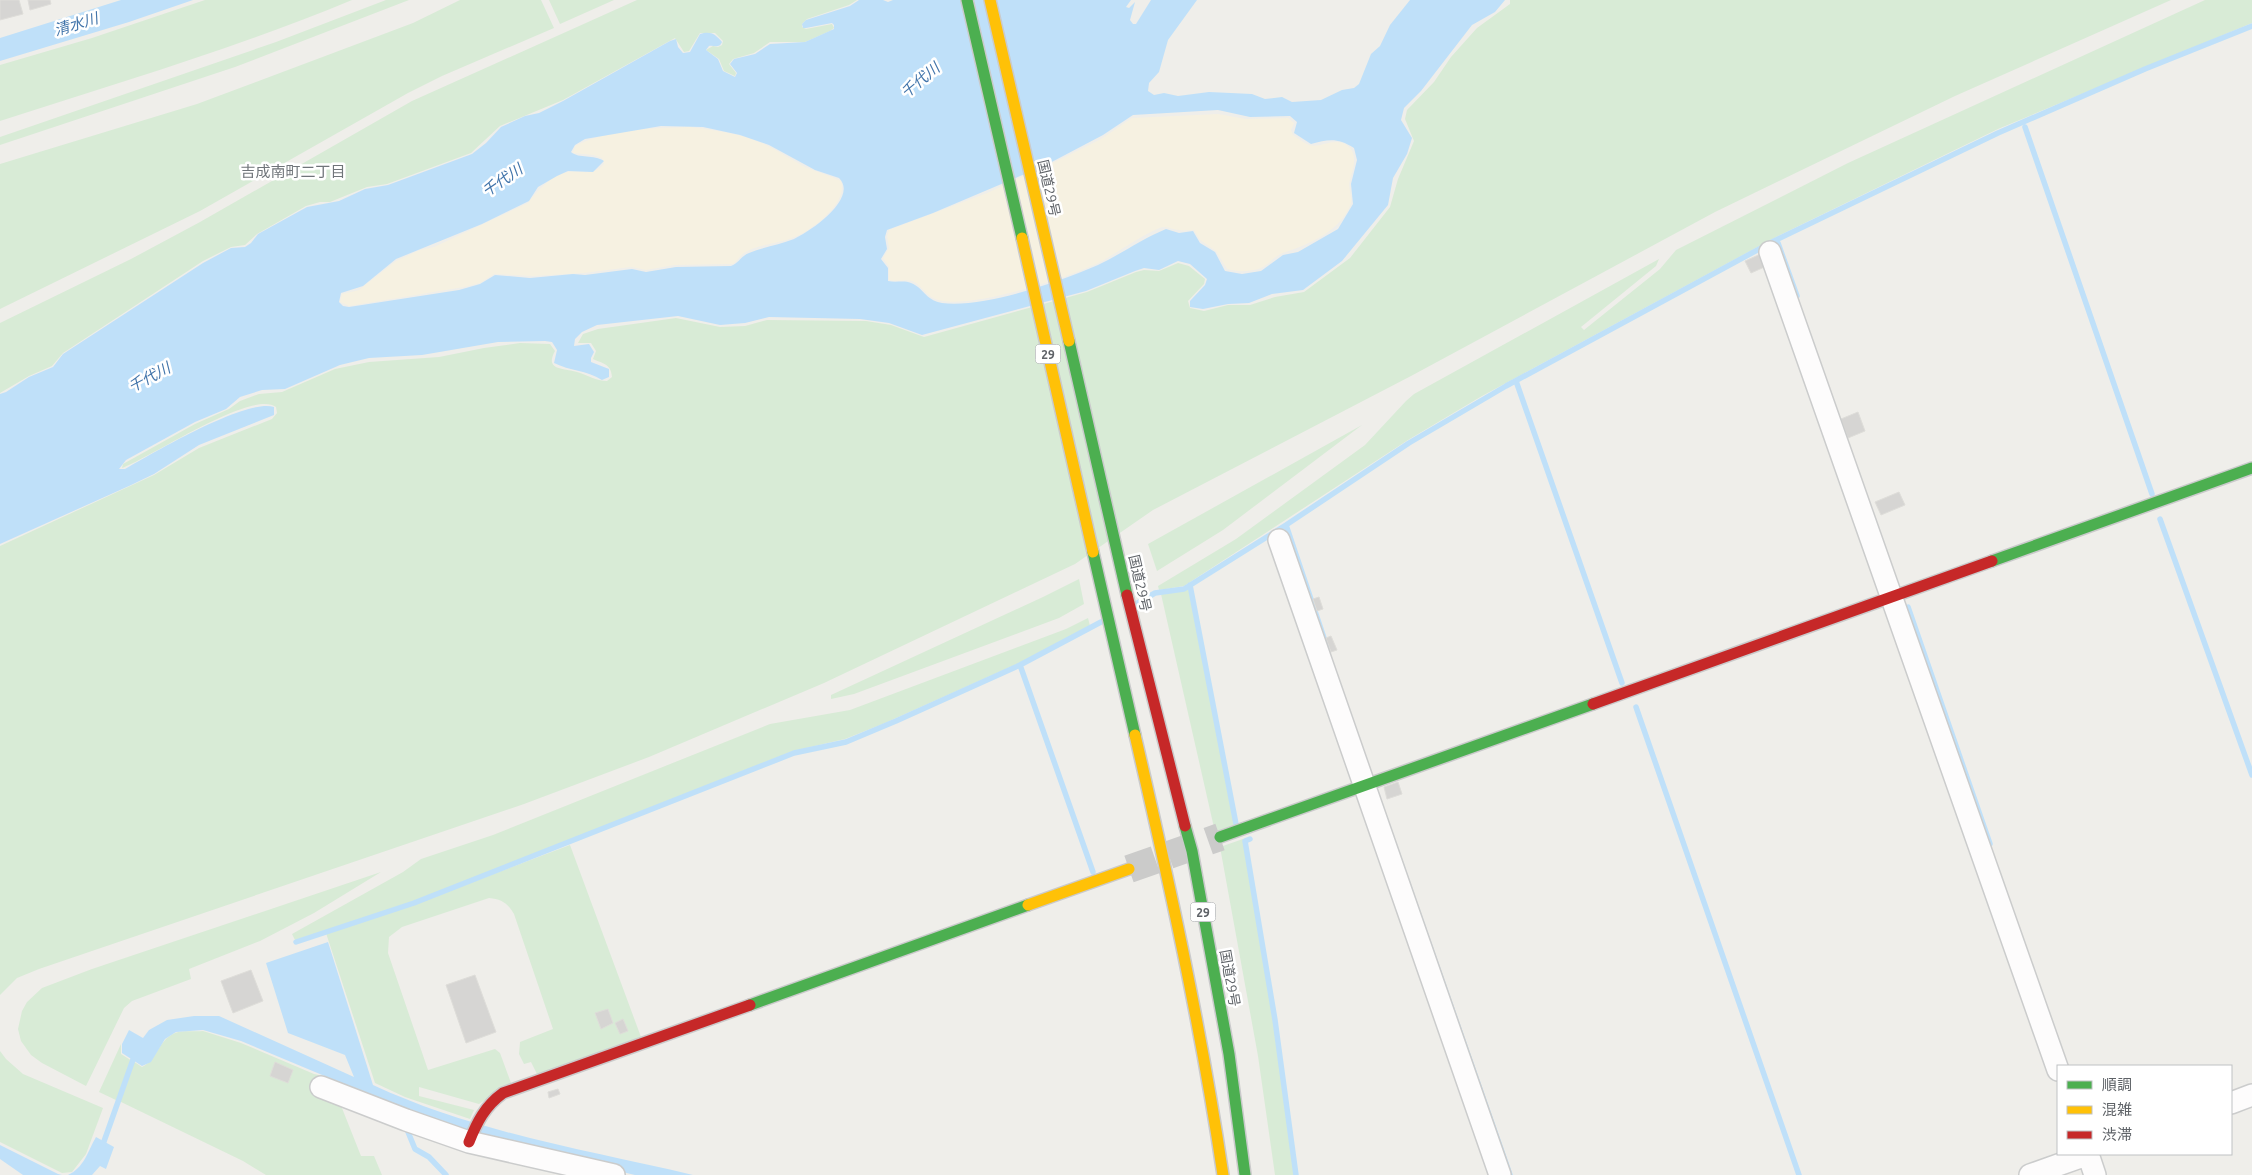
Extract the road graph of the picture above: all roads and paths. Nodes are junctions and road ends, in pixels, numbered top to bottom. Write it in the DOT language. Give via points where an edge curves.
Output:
graph roads {
  1 [pos="965,0"];
  2 [pos="990,0"];
  3 [pos="1051,206"];
  4 [pos="1047,245"];
  5 [pos="1770,252"];
  6 [pos="2252,468"];
  7 [pos="1279,540"];
  8 [pos="1893,597"];
  9 [pos="1364,787"];
  10 [pos="1220,837"];
  11 [pos="1129,869"];
  12 [pos="2057,1067"];
  13 [pos="321,1087"];
  14 [pos="2252,1095"];
  15 [pos="2232,1103"];
  16 [pos="469,1142"];
  17 [pos="2085,1155"];
  18 [pos="2088,1155"];
  19 [pos="614,1175"];
  20 [pos="1223,1175"];
  21 [pos="1245,1175"];
  22 [pos="1500,1175"];
  23 [pos="2030,1175"];
  24 [pos="2095,1175"];
  1 -- 20 [label="main road, 29" via="1166,870 1208,1075"];
  2 -- 4 [label="main road, 国道29号 / 29"];
  3 -- 4 [label="main road, 29"];
  4 -- 21 [label="main road, 国道29号 / 29" via="1141,654 1192,851 1229,1054"];
  5 -- 8 [label="street"];
  6 -- 8 [label="main road"];
  7 -- 9 [label="street"];
  8 -- 9 [label="main road"];
  8 -- 12 [label="street"];
  9 -- 10 [label="main road"];
  9 -- 22 [label="street"];
  11 -- 16 [label="main road" via="503,1093 478,1116"];
  13 -- 16 [label="street"];
  14 -- 15 [label="street"];
  16 -- 19 [label="street"];
  17 -- 23 [label="street"];
  18 -- 24 [label="street"];
}
